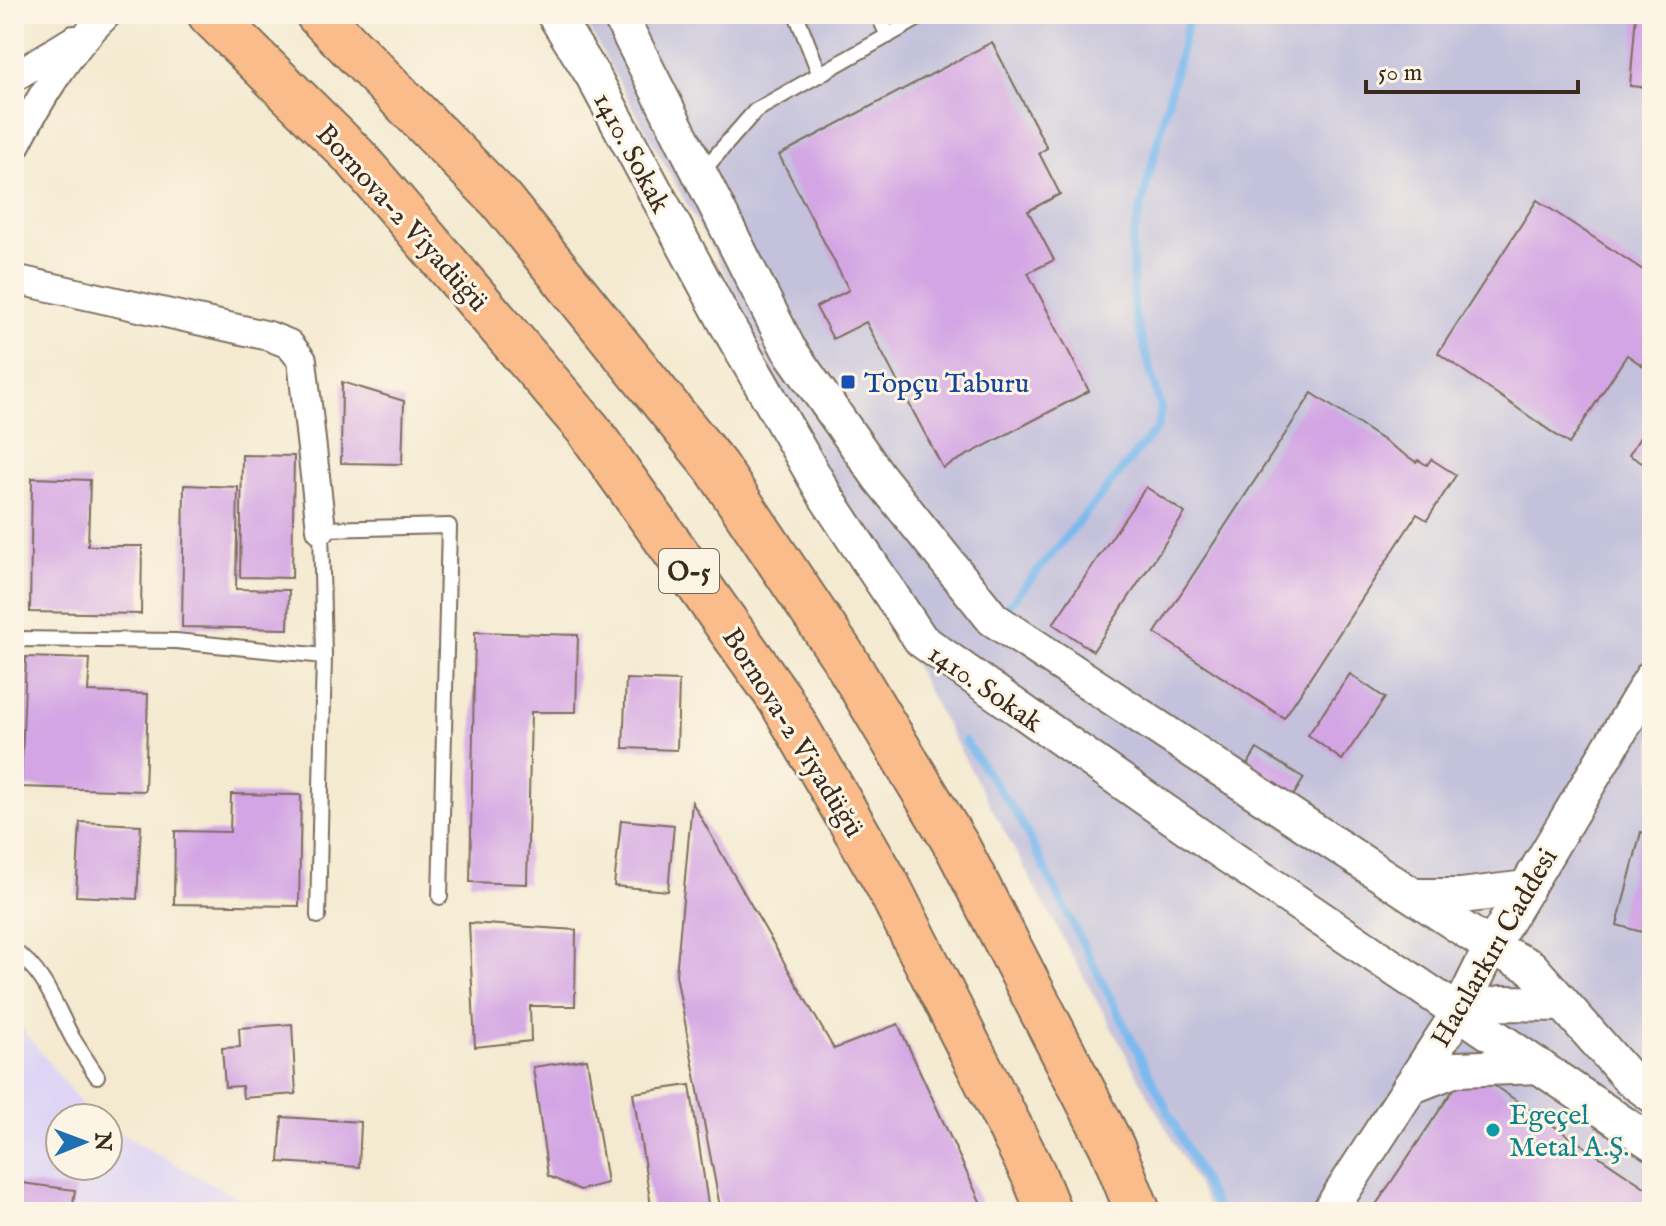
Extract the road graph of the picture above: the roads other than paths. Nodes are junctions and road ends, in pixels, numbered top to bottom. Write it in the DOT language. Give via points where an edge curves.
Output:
graph roads {
  1 [pos="210,14"];
  2 [pos="318,14"];
  3 [pos="554,14"];
  4 [pos="619,14"];
  5 [pos="796,14"];
  6 [pos="878,14"];
  7 [pos="926,14"];
  8 [pos="99,21"];
  9 [pos="888,36"];
  10 [pos="820,75"];
  11 [pos="14,77"];
  12 [pos="14,148"];
  13 [pos="700,174"];
  14 [pos="14,279"];
  15 [pos="321,529"];
  16 [pos="14,639"];
  17 [pos="324,656"];
  18 [pos="1652,677"];
  19 [pos="1527,888"];
  20 [pos="1414,896"];
  21 [pos="440,897"];
  22 [pos="318,916"];
  23 [pos="1491,947"];
  24 [pos="14,951"];
  25 [pos="1563,1004"];
  26 [pos="1459,1012"];
  27 [pos="1539,1066"];
  28 [pos="97,1076"];
  29 [pos="1410,1087"];
  30 [pos="1652,1095"];
  31 [pos="1652,1143"];
  32 [pos="1049,1212"];
  33 [pos="1138,1212"];
  34 [pos="1329,1212"];
  1 -- 32 [label="highway, Bornova-2 Viyadüğü / O-5" via="355,157 588,429 780,699 887,884"];
  2 -- 33 [label="highway" via="500,199 716,467 844,658 958,848 1112,1147"];
  3 -- 26 [label="street, 1410. Sokak" via="826,497 921,640"];
  4 -- 13 [label="street, 1410. Sokak"];
  5 -- 10 [label="lane"];
  6 -- 9 [label="lane"];
  7 -- 9 [label="lane"];
  8 -- 11 [label="street"];
  8 -- 12 [label="street" via="57,73"];
  9 -- 10 [label="lane"];
  10 -- 13 [label="lane" via="755,111"];
  13 -- 20 [label="street, 1410. Sokak" via="788,348 879,477 993,619"];
  14 -- 15 [label="street" via="289,344 302,360"];
  15 -- 17 [label="lane"];
  15 -- 21 [label="lane" via="449,526"];
  16 -- 17 [label="lane" via="176,641"];
  17 -- 22 [label="lane"];
  18 -- 19 [label="street, Hacılarkırı Caddesi"];
  19 -- 20 [label="street"];
  19 -- 23 [label="street, Hacılarkırı Caddesi"];
  20 -- 23 [label="street, 1410. Sokak"];
  23 -- 25 [label="street, 1410. Sokak" via="1531,967"];
  23 -- 26 [label="street, Hacılarkırı Caddesi"];
  24 -- 28 [label="lane" via="28,960 57,1003"];
  25 -- 26 [label="street" via="1501,1003"];
  25 -- 30 [label="street, 1410. Sokak" via="1629,1078"];
  26 -- 27 [label="street, 1410. Sokak"];
  26 -- 29 [label="street, Hacılarkırı Caddesi"];
  27 -- 29 [label="street" via="1456,1069"];
  27 -- 31 [label="street, 1410. Sokak"];
  29 -- 34 [label="street, Hacılarkırı Caddesi"];
}
